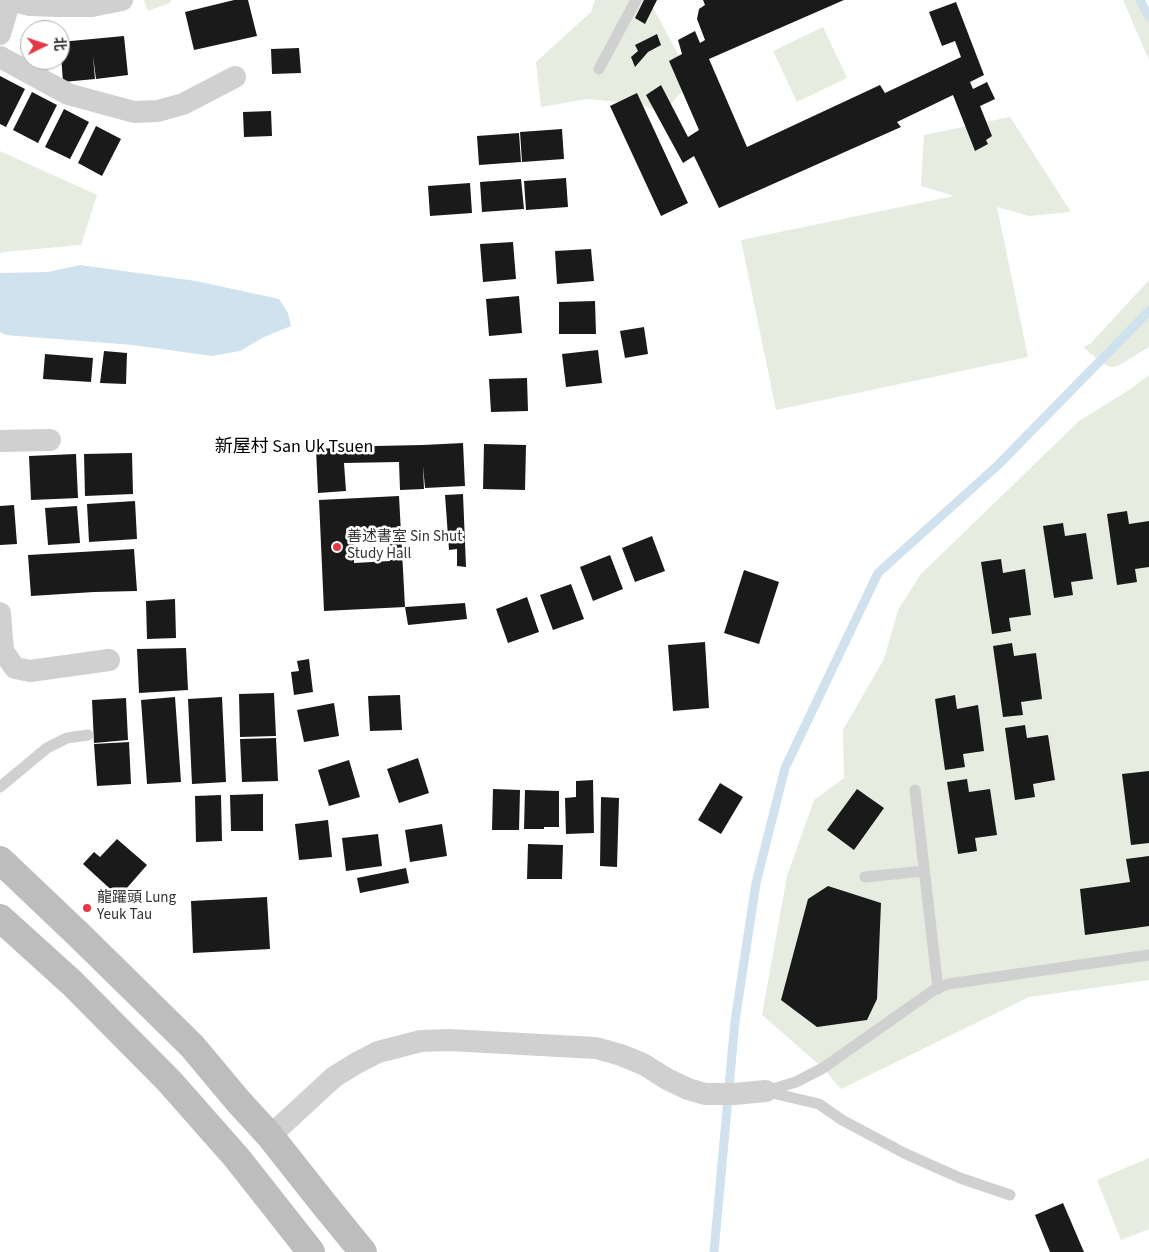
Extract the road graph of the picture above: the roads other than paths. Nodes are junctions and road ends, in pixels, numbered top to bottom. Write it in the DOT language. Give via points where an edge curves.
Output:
graph roads {
  1 [pos="10,0"];
  2 [pos="122,0"];
  3 [pos="636,0"];
  4 [pos="0,34"];
  5 [pos="0,57"];
  6 [pos="599,69"];
  7 [pos="235,77"];
  8 [pos="50,440"];
  9 [pos="0,441"];
  10 [pos="0,613"];
  11 [pos="109,660"];
  12 [pos="88,735"];
  13 [pos="0,787"];
  14 [pos="916,790"];
  15 [pos="0,860"];
  16 [pos="924,871"];
  17 [pos="865,877"];
  18 [pos="0,918"];
  19 [pos="1149,955"];
  20 [pos="938,988"];
  21 [pos="766,1091"];
  22 [pos="270,1136"];
  23 [pos="1010,1195"];
  24 [pos="311,1252"];
  25 [pos="363,1252"];
  1 -- 2 [label="street" via="30,5 92,6"];
  1 -- 4 [label="street"];
  3 -- 6 [label="lane"];
  5 -- 7 [label="street" via="68,94 134,112 158,111 183,104"];
  8 -- 9 [label="street"];
  10 -- 11 [label="street" via="3,651 15,668 30,671"];
  12 -- 13 [label="lane" via="67,738 47,748"];
  14 -- 16 [label="lane"];
  15 -- 22 [label="main road" via="192,1046"];
  16 -- 17 [label="lane"];
  16 -- 20 [label="lane"];
  18 -- 24 [label="main road" via="72,983 170,1082 237,1158"];
  19 -- 20 [label="lane"];
  20 -- 21 [label="lane" via="822,1068 796,1082"];
  21 -- 22 [label="street" via="705,1094 688,1089 644,1064 596,1048 422,1041 378,1052 334,1077"];
  21 -- 23 [label="lane" via="819,1104 906,1154 960,1178"];
  22 -- 25 [label="main road"];
}
